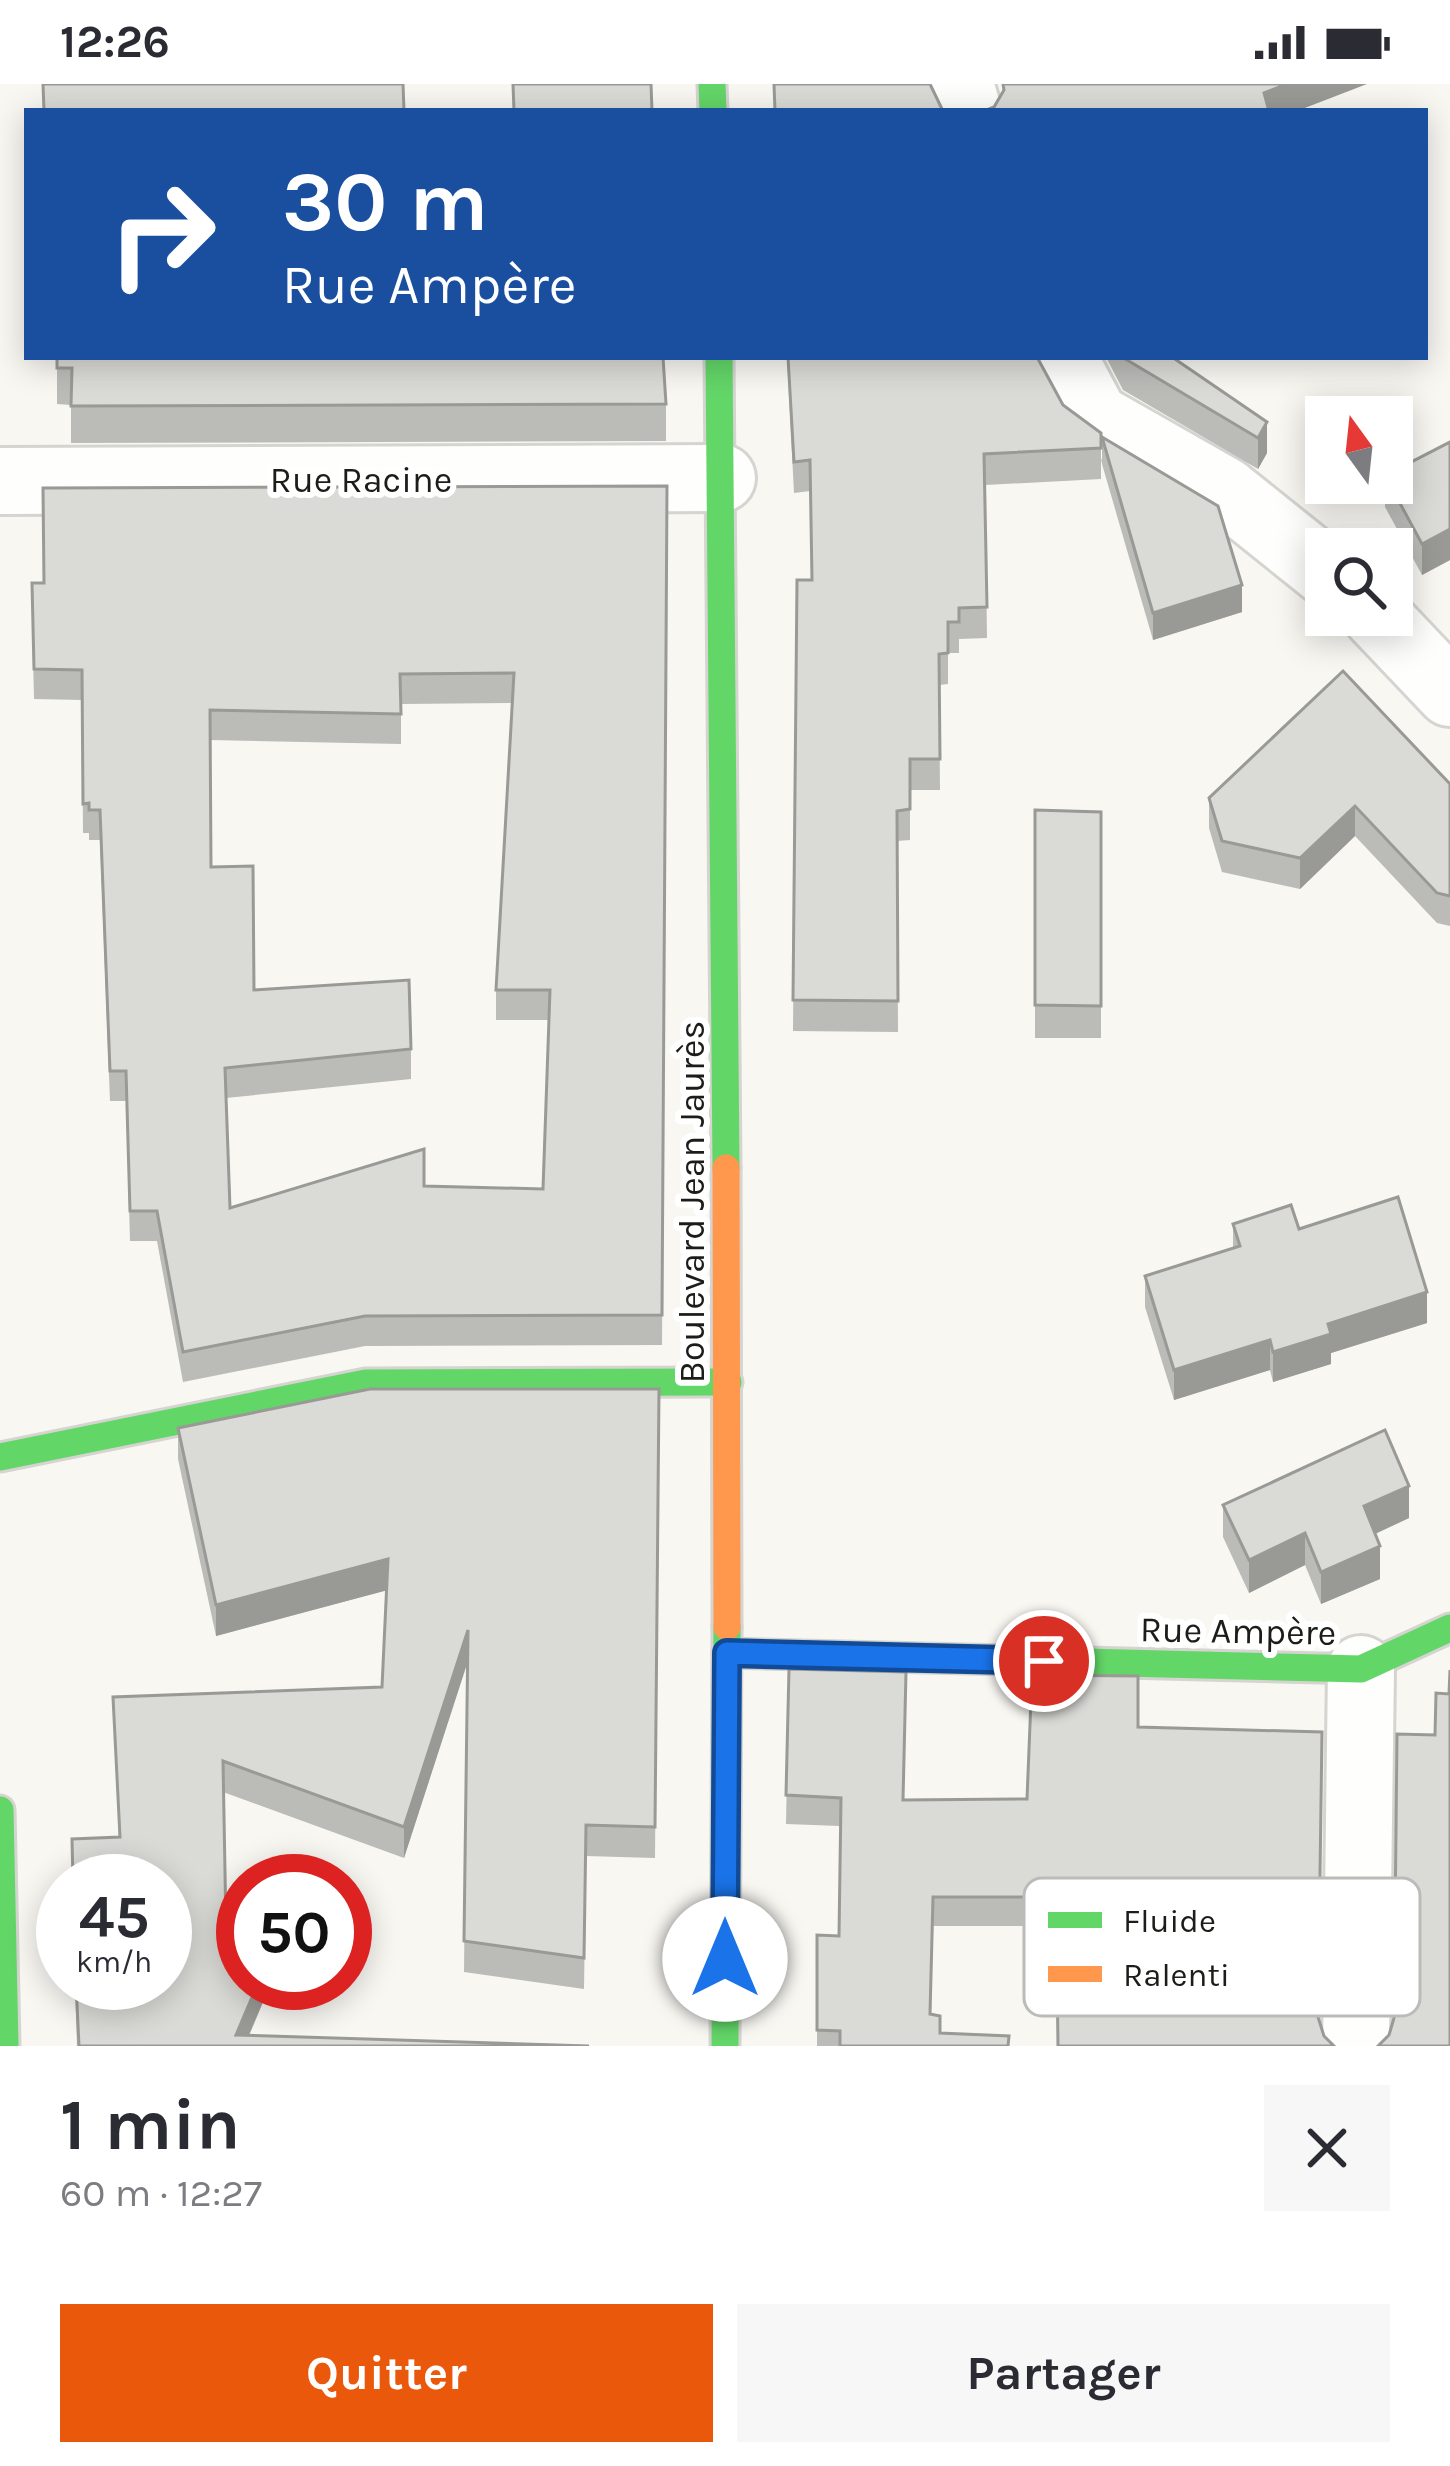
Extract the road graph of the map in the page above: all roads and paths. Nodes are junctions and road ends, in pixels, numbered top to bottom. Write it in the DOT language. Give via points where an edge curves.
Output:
graph roads {
  1 [pos="719,360"];
  2 [pos="1066,360"];
  3 [pos="722,478"];
  4 [pos="0,481"];
  5 [pos="1305,555"];
  6 [pos="1396,636"];
  7 [pos="1450,693"];
  8 [pos="728,1382"];
  9 [pos="0,1457"];
  10 [pos="1450,1628"];
  11 [pos="727,1653"];
  12 [pos="1361,1669"];
  13 [pos="0,1810"];
  14 [pos="1358,1878"];
  15 [pos="1356,2016"];
  16 [pos="5,2046"];
  17 [pos="725,2046"];
  18 [pos="1356,2046"];
  1 -- 3 [label="main road, Boulevard Jean Jaurès"];
  2 -- 5 [label="street" via="1095,417 1225,491"];
  3 -- 4 [label="street, Rue Racine"];
  3 -- 8 [label="main road, Boulevard Jean Jaurès"];
  6 -- 7 [label="street"];
  8 -- 9 [label="main road" via="366,1383"];
  8 -- 11 [label="main road, Boulevard Jean Jaurès"];
  10 -- 12 [label="main road, Rue Ampère"];
  11 -- 12 [label="main road, Rue Ampère"];
  11 -- 17 [label="main road, Boulevard Jean Jaurès"];
  12 -- 14 [label="street"];
  13 -- 16 [label="main road"];
  15 -- 18 [label="street"];
}
